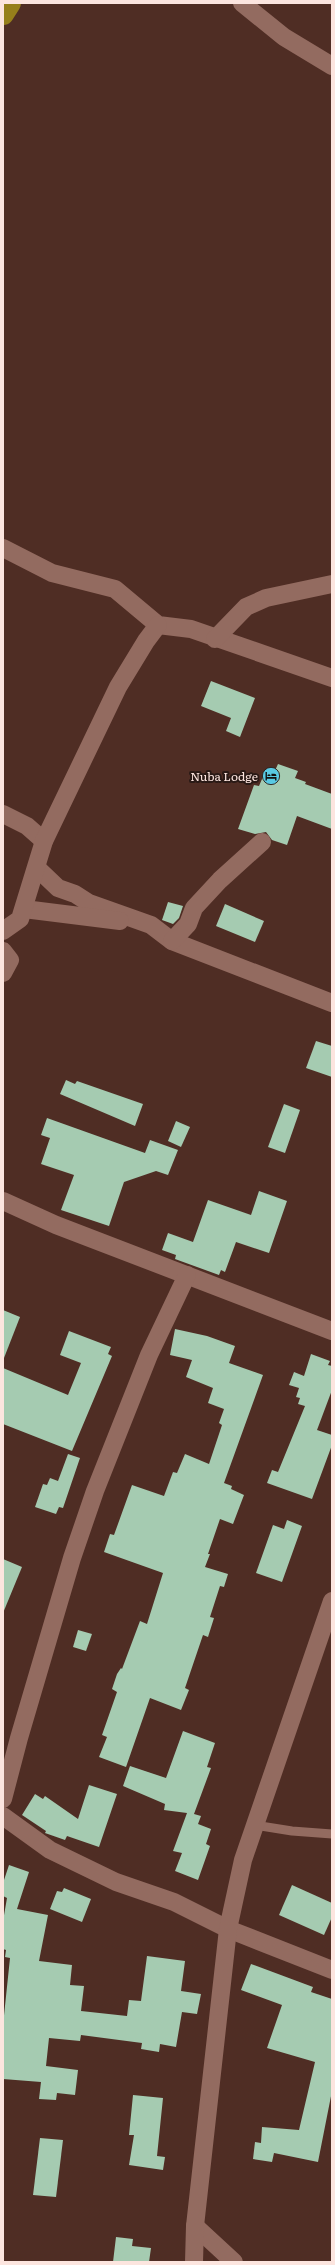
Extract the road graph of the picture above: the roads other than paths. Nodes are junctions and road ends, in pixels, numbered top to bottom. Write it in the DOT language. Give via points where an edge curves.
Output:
graph roads {
  1 [pos="10,3"];
  2 [pos="242,3"];
  3 [pos="3,14"];
  4 [pos="332,66"];
  5 [pos="3,548"];
  6 [pos="332,584"];
  7 [pos="158,625"];
  8 [pos="215,639"];
  9 [pos="332,678"];
  10 [pos="3,814"];
  11 [pos="44,841"];
  12 [pos="262,842"];
  13 [pos="36,868"];
  14 [pos="24,909"];
  15 [pos="150,925"];
  16 [pos="3,931"];
  17 [pos="172,941"];
  18 [pos="3,951"];
  19 [pos="3,973"];
  20 [pos="332,1003"];
  21 [pos="3,1201"];
  22 [pos="186,1275"];
  23 [pos="332,1330"];
  24 [pos="332,1601"];
  25 [pos="3,1799"];
  26 [pos="3,1816"];
  27 [pos="254,1825"];
  28 [pos="332,1834"];
  29 [pos="228,1929"];
  30 [pos="332,1970"];
  31 [pos="195,2226"];
  32 [pos="194,2262"];
  33 [pos="234,2262"];
  1 -- 3 [label="highway"];
  2 -- 4 [label="street" via="284,37"];
  5 -- 7 [label="street" via="52,573 114,589"];
  6 -- 8 [label="street" via="266,598 246,607"];
  7 -- 8 [label="street" via="191,629"];
  7 -- 11 [label="street" via="118,687"];
  8 -- 9 [label="street"];
  10 -- 11 [label="street" via="27,826"];
  11 -- 13 [label="street"];
  12 -- 17 [label="street" via="194,908 188,924"];
  13 -- 14 [label="street"];
  13 -- 15 [label="street" via="58,888 75,894 89,903"];
  14 -- 15 [label="street"];
  14 -- 16 [label="street" via="20,919"];
  15 -- 17 [label="street"];
  17 -- 20 [label="street"];
  18 -- 19 [label="street" via="10,960"];
  21 -- 22 [label="street" via="56,1225"];
  22 -- 23 [label="street"];
  22 -- 25 [label="street" via="149,1355 72,1558 18,1738"];
  24 -- 27 [label="street"];
  26 -- 29 [label="street" via="50,1850 116,1882 174,1902"];
  27 -- 28 [label="lane"];
  27 -- 29 [label="street" via="243,1860"];
  29 -- 30 [label="street"];
  29 -- 31 [label="street"];
  31 -- 32 [label="street"];
  31 -- 33 [label="street"];
}
